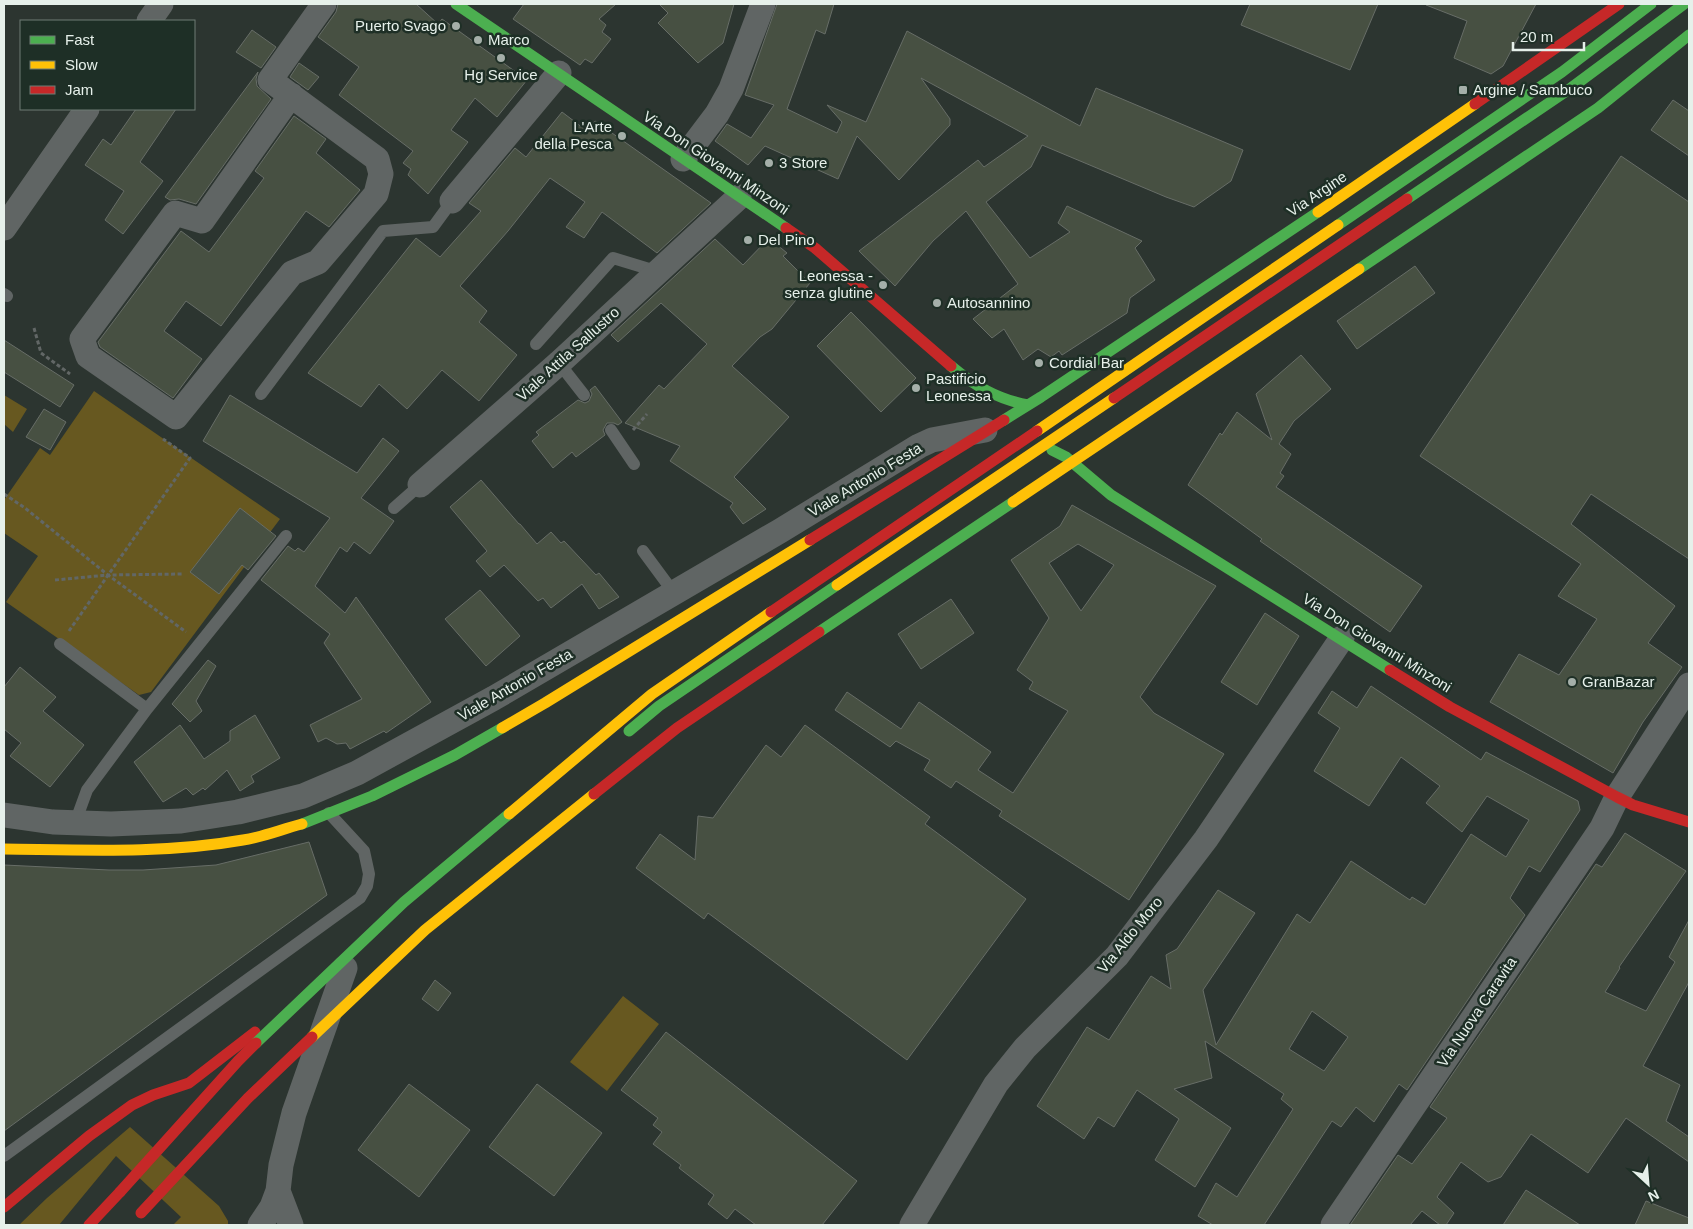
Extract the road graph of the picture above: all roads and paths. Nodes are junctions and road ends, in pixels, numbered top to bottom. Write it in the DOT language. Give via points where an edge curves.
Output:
graph roads {
  1 [pos="161,4"];
  2 [pos="324,4"];
  3 [pos="456,4"];
  4 [pos="763,4"];
  5 [pos="1618,4"];
  6 [pos="1651,4"];
  7 [pos="1684,4"];
  8 [pos="150,20"];
  9 [pos="1689,35"];
  10 [pos="559,72"];
  11 [pos="291,95"];
  12 [pos="86,110"];
  13 [pos="683,159"];
  14 [pos="739,197"];
  15 [pos="452,201"];
  16 [pos="4,228"];
  17 [pos="659,272"];
  18 [pos="34,328"];
  19 [pos="536,344"];
  20 [pos="559,363"];
  21 [pos="72,376"];
  22 [pos="970,382"];
  23 [pos="261,394"];
  24 [pos="584,395"];
  25 [pos="979,400"];
  26 [pos="1028,405"];
  27 [pos="987,422"];
  28 [pos="611,430"];
  29 [pos="1061,434"];
  30 [pos="159,436"];
  31 [pos="1043,446"];
  32 [pos="1066,457"];
  33 [pos="634,464"];
  34 [pos="420,485"];
  35 [pos="4,494"];
  36 [pos="394,508"];
  37 [pos="286,536"];
  38 [pos="643,551"];
  39 [pos="183,574"];
  40 [pos="108,575"];
  41 [pos="55,580"];
  42 [pos="674,593"];
  43 [pos="1342,638"];
  44 [pos="201,642"];
  45 [pos="60,644"];
  46 [pos="1689,685"];
  47 [pos="147,709"];
  48 [pos="621,737"];
  49 [pos="567,780"];
  50 [pos="1617,798"];
  51 [pos="329,813"];
  52 [pos="4,815"];
  53 [pos="1689,822"];
  54 [pos="75,823"];
  55 [pos="4,838"];
  56 [pos="4,849"];
  57 [pos="52,850"];
  58 [pos="345,968"];
  59 [pos="4,1156"];
  60 [pos="278,1191"];
  61 [pos="4,1207"];
  62 [pos="139,1216"];
  63 [pos="89,1225"];
  64 [pos="260,1225"];
  65 [pos="291,1225"];
  66 [pos="912,1225"];
  67 [pos="1333,1225"];
  1 -- 8 [label="street"];
  2 -- 11 [label="street" via="270,80"];
  3 -- 10 [label="main road, Via Don Giovanni Minzoni"];
  4 -- 13 [label="street" via="731,89 717,114"];
  5 -- 26 [label="main road, Via Argine" via="1345,193"];
  6 -- 63 [label="main road, bridge" via="1554,77 652,694 404,902 238,1061"];
  7 -- 29 [label="main road" via="1571,88"];
  9 -- 62 [label="main road, bridge" via="1598,108 677,728 425,930 248,1098"];
  10 -- 13 [label="main road, Via Don Giovanni Minzoni"];
  10 -- 15 [label="street"];
  11 -- 11 [label="street" via="202,221 175,213 82,339 88,356 176,417 292,273 318,262 376,194 381,174 377,159"];
  12 -- 16 [label="street"];
  13 -- 14 [label="main road, Via Don Giovanni Minzoni"];
  14 -- 17 [label="street, Viale Attila Sallustro"];
  14 -- 22 [label="main road, Via Don Giovanni Minzoni" via="815,248"];
  15 -- 23 [label="lane" via="433,227 383,231"];
  17 -- 19 [label="lane" via="613,258"];
  17 -- 20 [label="street, Viale Attila Sallustro"];
  18 -- 21 [label="path" via="41,354"];
  20 -- 24 [label="lane"];
  20 -- 34 [label="street, Viale Attila Sallustro"];
  22 -- 25 [label="main road, Via Don Giovanni Minzoni"];
  22 -- 26 [label="main road, Via Don Giovanni Minzoni" via="998,398"];
  26 -- 27 [label="main road, Via Argine"];
  27 -- 42 [label="street, Viale Antonio Festa" via="919,446"];
  27 -- 51 [label="main road, Via Argine" via="545,702 463,750 372,796"];
  28 -- 33 [label="lane"];
  29 -- 31 [label="main road"];
  29 -- 32 [label="main road"];
  30 -- 40 [label="path" via="190,458"];
  31 -- 32 [label="main road, Via Don Giovanni Minzoni"];
  31 -- 48 [label="main road" via="659,706"];
  32 -- 43 [label="main road, Via Don Giovanni Minzoni" via="1111,494"];
  34 -- 36 [label="lane, Viale Attila Sallustro"];
  35 -- 40 [label="path"];
  37 -- 44 [label="lane"];
  38 -- 42 [label="lane"];
  39 -- 40 [label="path"];
  40 -- 41 [label="path"];
  40 -- 44 [label="path"];
  40 -- 45 [label="path"];
  42 -- 54 [label="street, Viale Antonio Festa" via="494,698 366,768 303,796 238,812 181,821"];
  43 -- 50 [label="main road, Via Don Giovanni Minzoni" via="1450,707"];
  43 -- 66 [label="street, Via Aldo Moro" via="1206,839 1117,956 1025,1048 996,1084"];
  44 -- 47 [label="lane"];
  45 -- 47 [label="lane"];
  46 -- 50 [label="street, Via Nuova Caravita"];
  47 -- 54 [label="lane" via="87,790"];
  49 -- 58 [label="main road" via="407,910"];
  50 -- 53 [label="main road, Via Don Giovanni Minzoni"];
  50 -- 67 [label="street, Via Nuova Caravita" via="1602,828"];
  51 -- 57 [label="main road, Via Argine" via="245,840 186,848"];
  51 -- 59 [label="lane" via="364,851 369,874 360,898"];
  52 -- 54 [label="street, Viale Antonio Festa"];
  55 -- 57 [label="main road"];
  56 -- 57 [label="main road"];
  58 -- 60 [label="street" via="294,1113"];
  58 -- 61 [label="main road" via="189,1082 132,1105 89,1136"];
  60 -- 64 [label="street"];
  60 -- 65 [label="street"];
}
